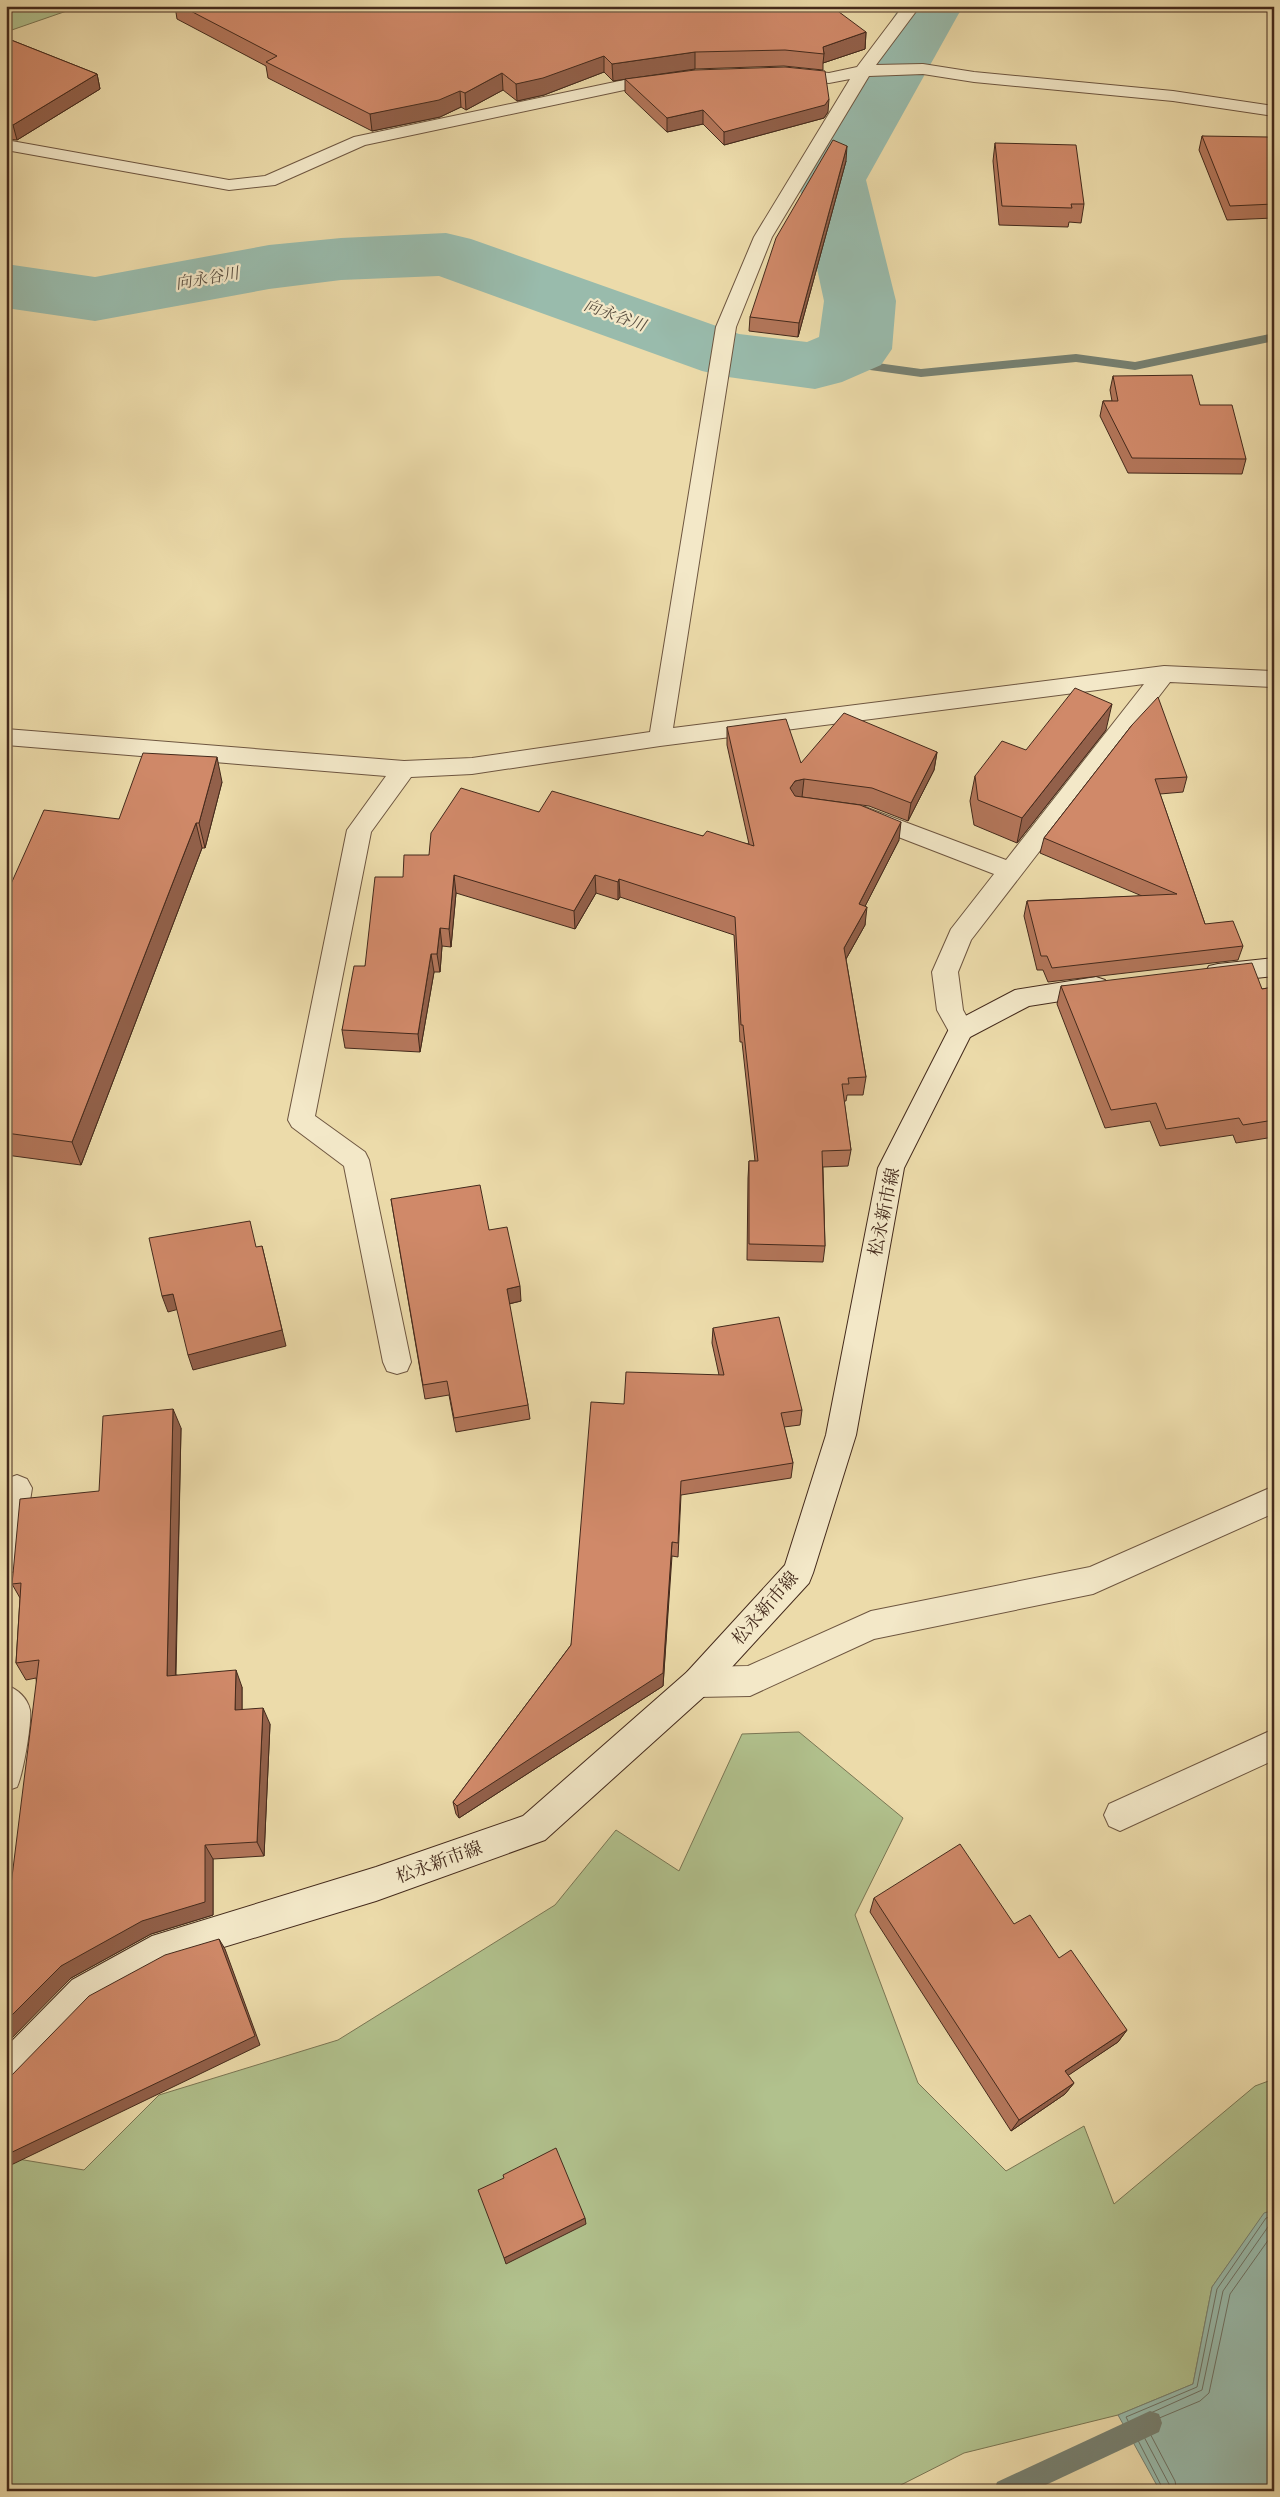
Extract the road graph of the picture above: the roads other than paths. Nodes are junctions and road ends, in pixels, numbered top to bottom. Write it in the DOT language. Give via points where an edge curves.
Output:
graph roads {
  1 [pos="912,6"];
  2 [pos="863,71"];
  3 [pos="774,74"];
  4 [pos="676,79"];
  5 [pos="1274,111"];
  6 [pos="6,145"];
  7 [pos="1164,674"];
  8 [pos="1274,679"];
  9 [pos="6,737"];
  10 [pos="660,738"];
  11 [pos="404,769"];
  12 [pos="842,812"];
  13 [pos="1010,872"];
  14 [pos="1274,967"];
  15 [pos="1187,976"];
  16 [pos="1120,984"];
  17 [pos="961,1030"];
  18 [pos="397,1362"];
  19 [pos="17,1488"];
  20 [pos="1274,1499"];
  21 [pos="6,1560"];
  22 [pos="698,1682"];
  23 [pos="6,1700"];
  24 [pos="1274,1744"];
  25 [pos="6,1776"];
  26 [pos="1120,1815"];
  27 [pos="6,2072"];
  1 -- 2 [label="street"];
  2 -- 3 [label="street" via="829,78"];
  2 -- 5 [label="street" via="924,69 974,77 1173,96"];
  2 -- 10 [label="street" via="763,237 726,327"];
  4 -- 6 [label="street" via="629,84 360,141 268,181 229,185"];
  7 -- 8 [label="street"];
  7 -- 10 [label="street"];
  7 -- 13 [label="street"];
  9 -- 11 [label="street"];
  10 -- 11 [label="street" via="472,766"];
  11 -- 18 [label="street" via="359,830 301,1120 356,1160"];
  12 -- 13 [label="street" via="862,814"];
  13 -- 17 [label="street" via="960,936 945,972 950,1010"];
  14 -- 15 [label="street"];
  16 -- 17 [label="street" via="1024,997"];
  17 -- 22 [label="street, 松永新市線" via="890,1168 841,1435 798,1573"];
  19 -- 21 [label="street"];
  20 -- 22 [label="street" via="1092,1580 871,1624 750,1681"];
  22 -- 27 [label="street, 松永新市線" via="533,1829 376,1884 164,1948 84,1992"];
  23 -- 25 [label="street" via="14,1710"];
  24 -- 26 [label="street"];
}
